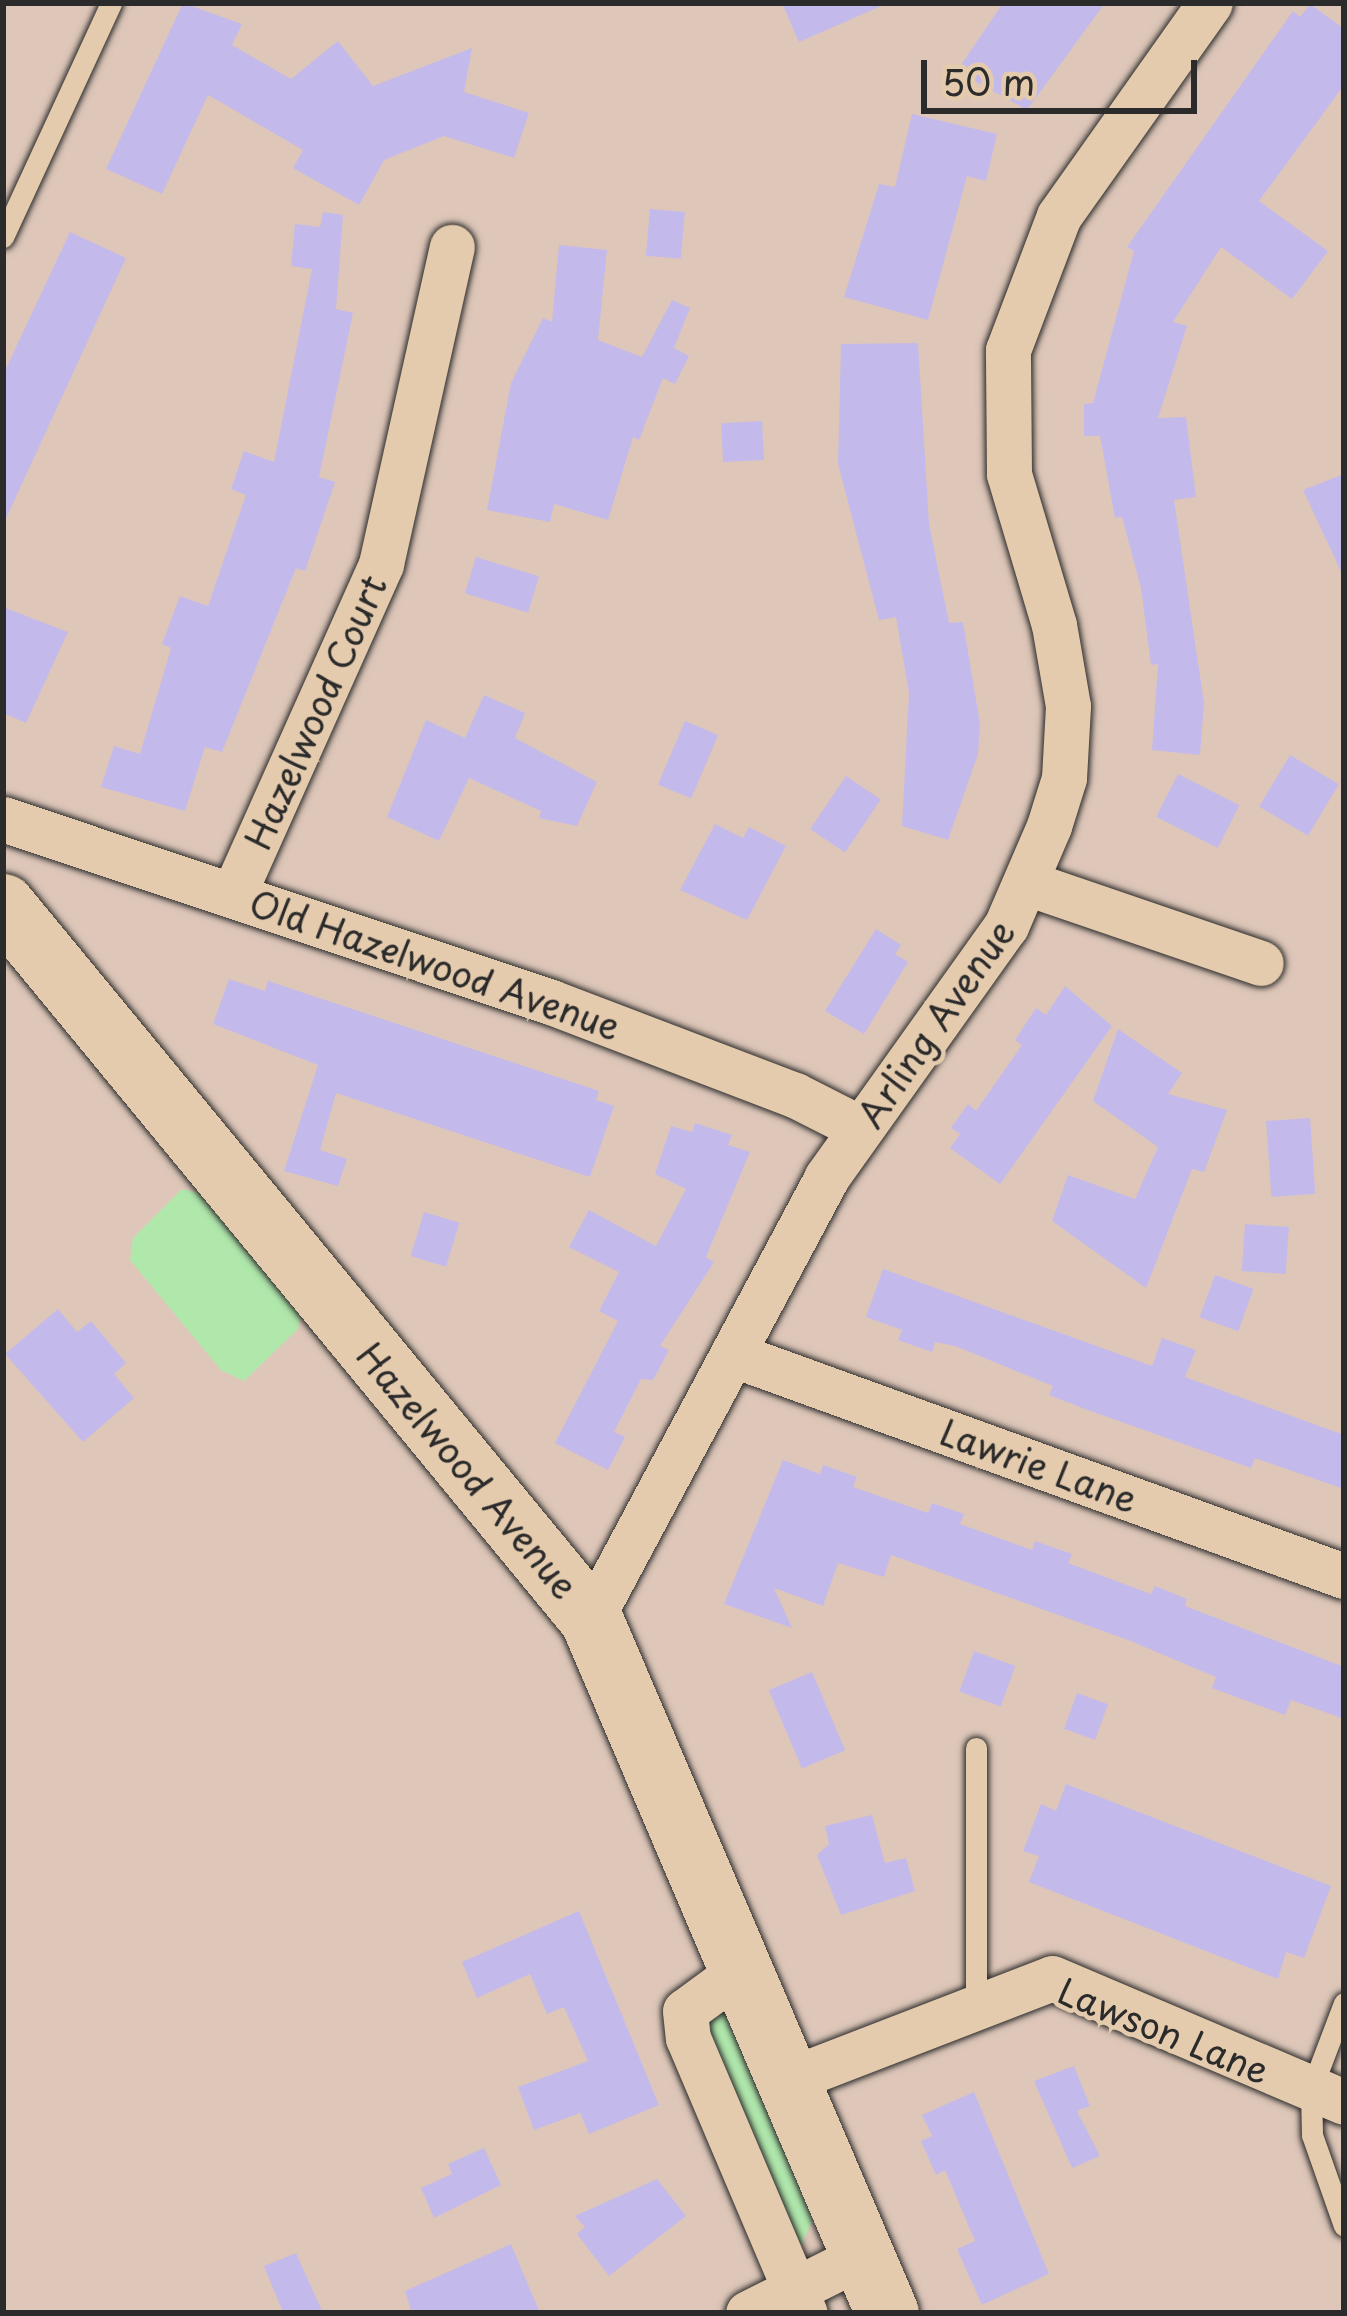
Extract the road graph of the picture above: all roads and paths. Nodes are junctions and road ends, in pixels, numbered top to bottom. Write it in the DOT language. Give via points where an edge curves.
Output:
graph roads {
  1 [pos="111,3"];
  2 [pos="1210,3"];
  3 [pos="3,237"];
  4 [pos="452,248"];
  5 [pos="3,819"];
  6 [pos="1027,883"];
  7 [pos="234,892"];
  8 [pos="3,905"];
  9 [pos="1261,963"];
  10 [pos="860,1128"];
  11 [pos="734,1354"];
  12 [pos="1344,1576"];
  13 [pos="591,1619"];
  14 [pos="976,1748"];
  15 [pos="737,1973"];
  16 [pos="1344,2003"];
  17 [pos="976,2006"];
  18 [pos="783,2082"];
  19 [pos="1328,2096"];
  20 [pos="1344,2226"];
  21 [pos="862,2256"];
  22 [pos="800,2301"];
  23 [pos="748,2313"];
  24 [pos="887,2313"];
  1 -- 3 [label="lane"];
  2 -- 6 [label="street, Arling Avenue" via="1059,216 1008,350 1009,474 1069,706 1064,778"];
  4 -- 7 [label="street, Hazelwood Court" via="381,564"];
  5 -- 7 [label="street, Old Hazelwood Avenue"];
  6 -- 9 [label="street"];
  6 -- 10 [label="street, Arling Avenue" via="1006,926"];
  7 -- 10 [label="street, Old Hazelwood Avenue" via="551,1002 795,1094"];
  8 -- 13 [label="street, Hazelwood Avenue"];
  10 -- 11 [label="street, Arling Avenue"];
  11 -- 12 [label="street, Lawrie Lane"];
  11 -- 13 [label="street, Arling Avenue"];
  13 -- 15 [label="street, Hazelwood Avenue"];
  14 -- 17 [label="lane"];
  15 -- 18 [label="street, Hazelwood Avenue"];
  15 -- 22 [label="street" via="685,2011 688,2038"];
  16 -- 19 [label="lane"];
  17 -- 18 [label="street, Lawson Lane"];
  17 -- 19 [label="street, Lawson Lane" via="1052,1978"];
  18 -- 21 [label="street, Hazelwood Avenue"];
  19 -- 20 [label="lane" via="1312,2134"];
  21 -- 22 [label="street"];
  21 -- 24 [label="street, Hazelwood Avenue"];
  22 -- 23 [label="street"];
}
